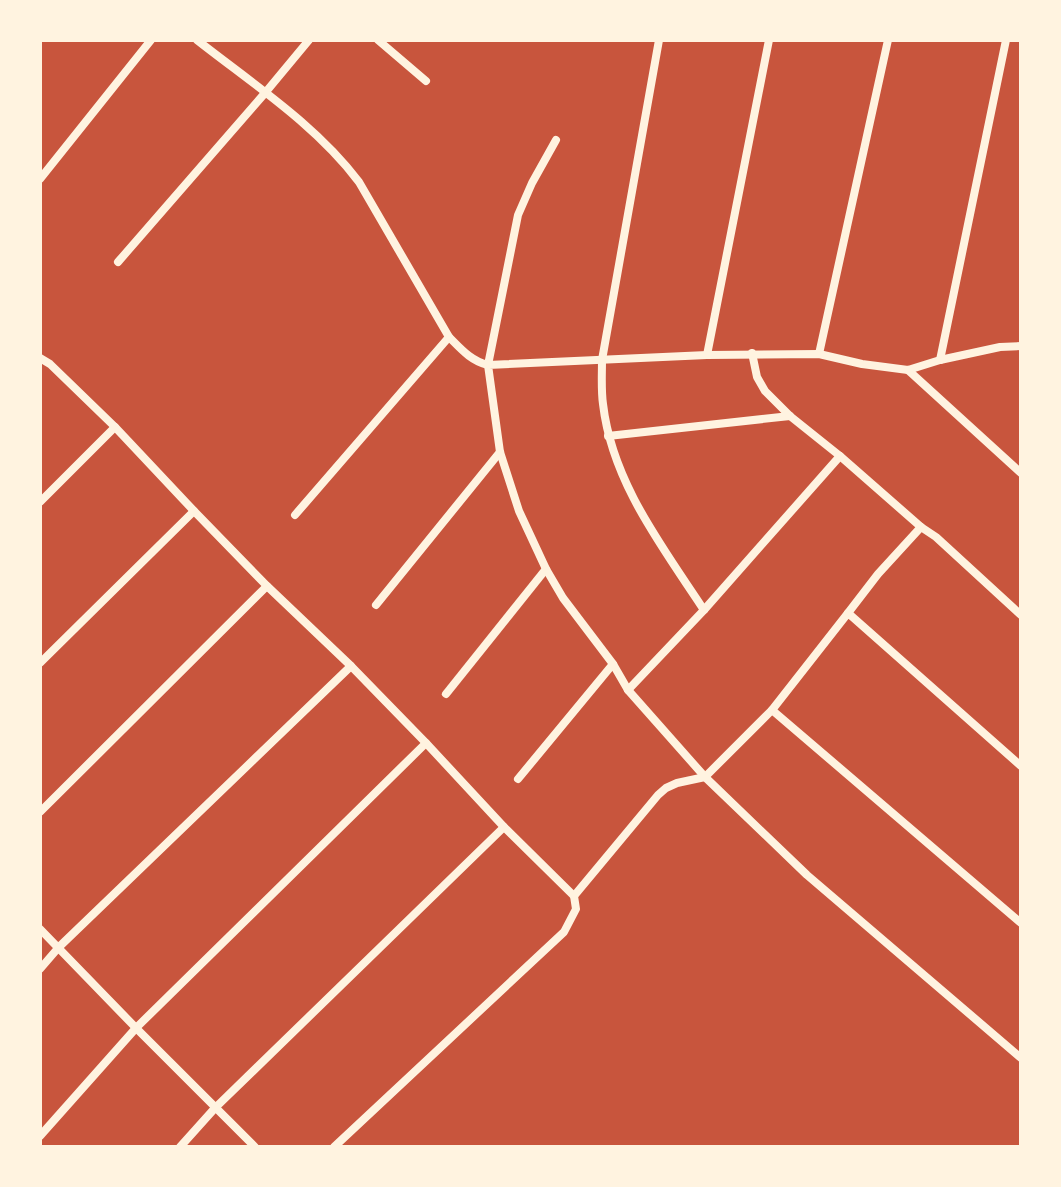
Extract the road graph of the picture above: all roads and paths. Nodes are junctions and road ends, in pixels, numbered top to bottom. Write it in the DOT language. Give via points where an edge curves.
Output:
graph roads {
  1 [pos="151,40"];
  2 [pos="197,40"];
  3 [pos="309,40"];
  4 [pos="378,40"];
  5 [pos="659,40"];
  6 [pos="769,40"];
  7 [pos="888,40"];
  8 [pos="1006,40"];
  9 [pos="426,81"];
  10 [pos="265,93"];
  11 [pos="556,140"];
  12 [pos="40,179"];
  13 [pos="118,262"];
  14 [pos="449,337"];
  15 [pos="1021,346"];
  16 [pos="752,353"];
  17 [pos="819,354"];
  18 [pos="707,355"];
  19 [pos="40,358"];
  20 [pos="602,360"];
  21 [pos="940,360"];
  22 [pos="488,365"];
  23 [pos="908,370"];
  24 [pos="790,416"];
  25 [pos="115,427"];
  26 [pos="608,436"];
  27 [pos="500,452"];
  28 [pos="840,456"];
  29 [pos="1021,473"];
  30 [pos="40,502"];
  31 [pos="194,511"];
  32 [pos="295,515"];
  33 [pos="921,527"];
  34 [pos="546,569"];
  35 [pos="267,586"];
  36 [pos="376,605"];
  37 [pos="704,610"];
  38 [pos="848,613"];
  39 [pos="1021,615"];
  40 [pos="40,663"];
  41 [pos="613,664"];
  42 [pos="351,666"];
  43 [pos="628,690"];
  44 [pos="446,694"];
  45 [pos="772,710"];
  46 [pos="426,743"];
  47 [pos="1021,766"];
  48 [pos="705,777"];
  49 [pos="518,779"];
  50 [pos="40,812"];
  51 [pos="504,827"];
  52 [pos="574,896"];
  53 [pos="1021,923"];
  54 [pos="40,929"];
  55 [pos="59,947"];
  56 [pos="40,969"];
  57 [pos="136,1028"];
  58 [pos="1021,1058"];
  59 [pos="215,1108"];
  60 [pos="40,1136"];
  61 [pos="180,1147"];
  62 [pos="255,1147"];
  63 [pos="334,1147"];
  1 -- 12 [label="street"];
  2 -- 10 [label="street"];
  3 -- 10 [label="street"];
  4 -- 9 [label="street"];
  5 -- 20 [label="street"];
  6 -- 18 [label="street"];
  7 -- 17 [label="street"];
  8 -- 21 [label="street"];
  10 -- 13 [label="street"];
  10 -- 14 [label="street" via="326,145 359,182"];
  11 -- 22 [label="street" via="518,215"];
  14 -- 22 [label="street" via="478,363"];
  14 -- 32 [label="street"];
  15 -- 21 [label="street"];
  16 -- 17 [label="street"];
  16 -- 18 [label="street"];
  16 -- 24 [label="street" via="765,391"];
  17 -- 23 [label="street"];
  18 -- 20 [label="street"];
  19 -- 25 [label="street"];
  20 -- 22 [label="street"];
  20 -- 26 [label="street"];
  21 -- 23 [label="street"];
  22 -- 27 [label="street"];
  23 -- 29 [label="street"];
  24 -- 26 [label="street"];
  24 -- 28 [label="street"];
  25 -- 30 [label="street"];
  25 -- 31 [label="street"];
  26 -- 37 [label="street" via="647,525"];
  27 -- 34 [label="street"];
  27 -- 36 [label="street"];
  28 -- 33 [label="street"];
  28 -- 37 [label="street"];
  31 -- 35 [label="street"];
  31 -- 40 [label="street"];
  33 -- 38 [label="street"];
  33 -- 39 [label="street"];
  34 -- 41 [label="street"];
  34 -- 44 [label="street"];
  35 -- 42 [label="street"];
  35 -- 50 [label="street"];
  37 -- 43 [label="street"];
  38 -- 45 [label="street"];
  38 -- 47 [label="street"];
  41 -- 43 [label="street"];
  41 -- 49 [label="street"];
  42 -- 46 [label="street"];
  42 -- 55 [label="street"];
  43 -- 48 [label="street"];
  45 -- 48 [label="street"];
  45 -- 53 [label="street"];
  46 -- 51 [label="street"];
  46 -- 57 [label="street"];
  48 -- 52 [label="street" via="666,788"];
  48 -- 58 [label="street" via="807,875"];
  51 -- 52 [label="street"];
  51 -- 59 [label="street"];
  52 -- 63 [label="street" via="576,909 564,932"];
  54 -- 55 [label="street"];
  55 -- 56 [label="street"];
  55 -- 57 [label="street"];
  57 -- 59 [label="street"];
  57 -- 60 [label="street"];
  59 -- 61 [label="street"];
  59 -- 62 [label="street"];
}
